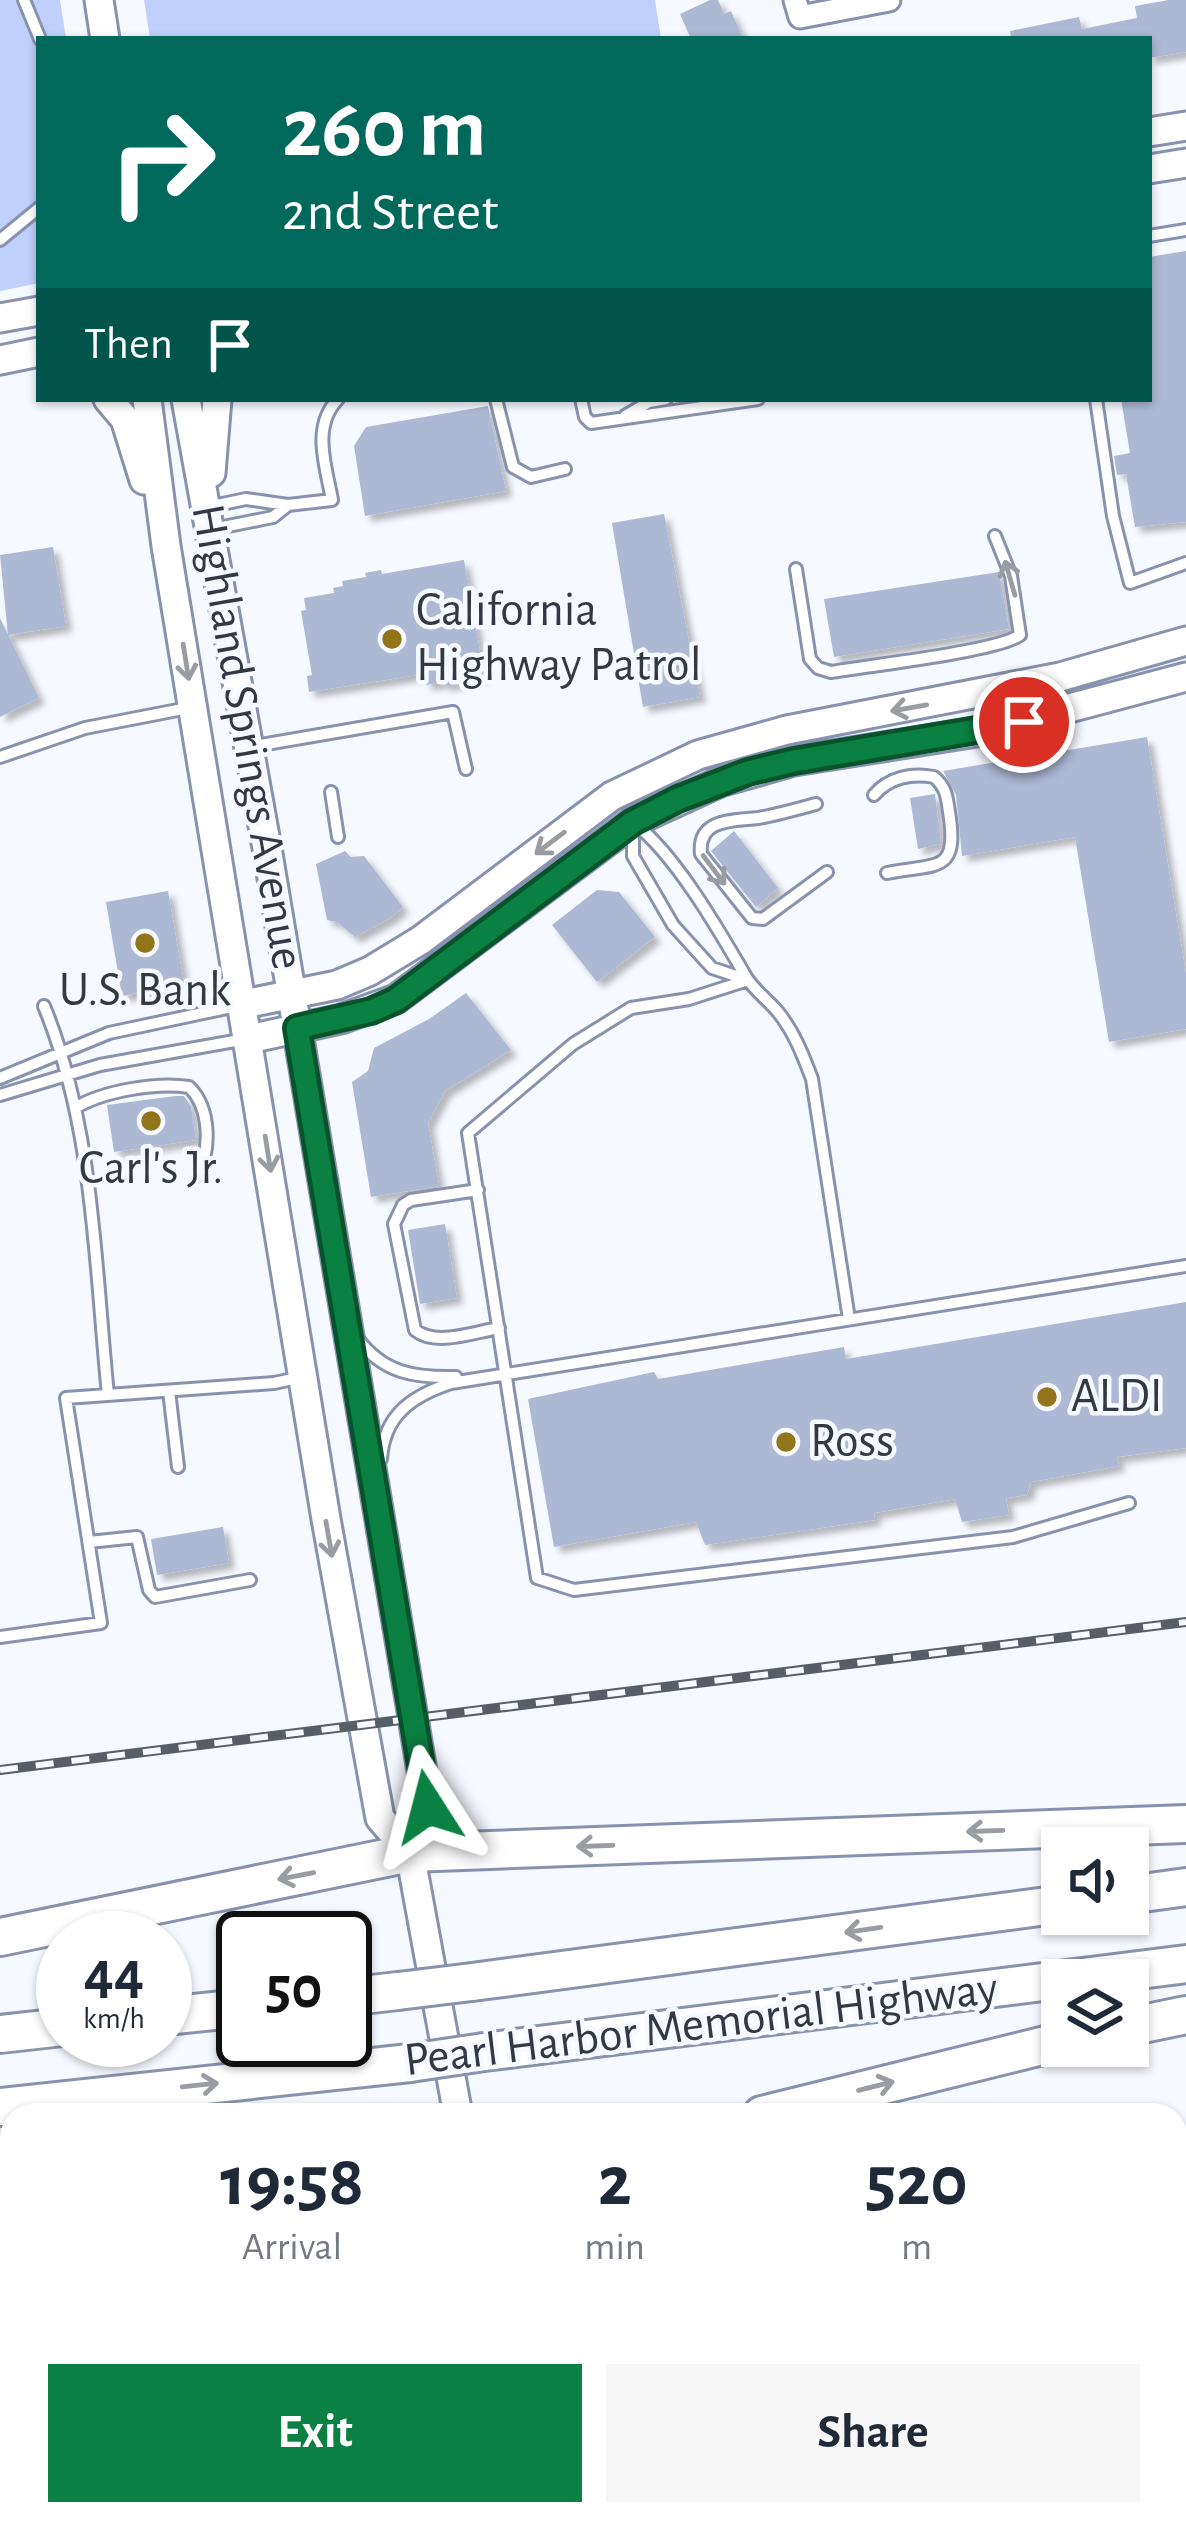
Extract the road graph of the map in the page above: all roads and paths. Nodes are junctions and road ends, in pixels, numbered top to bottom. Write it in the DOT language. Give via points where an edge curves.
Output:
graph roads {
  1 [pos="24,0"];
  2 [pos="99,0"];
  3 [pos="889,0"];
  4 [pos="798,8"];
  5 [pos="39,36"];
  6 [pos="105,36"];
  7 [pos="1186,126"];
  8 [pos="1152,132"];
  9 [pos="1186,164"];
  10 [pos="1152,170"];
  11 [pos="36,210"];
  12 [pos="1186,230"];
  13 [pos="1152,236"];
  14 [pos="0,240"];
  15 [pos="36,312"];
  16 [pos="0,318"];
  17 [pos="36,353"];
  18 [pos="0,361"];
  19 [pos="36,369"];
  20 [pos="0,372"];
  21 [pos="110,402"];
  22 [pos="147,402"];
  23 [pos="187,402"];
  24 [pos="217,402"];
  25 [pos="336,402"];
  26 [pos="497,402"];
  27 [pos="582,402"];
  28 [pos="649,402"];
  29 [pos="738,402"];
  30 [pos="1096,402"];
  31 [pos="618,420"];
  32 [pos="565,469"];
  33 [pos="288,506"];
  34 [pos="209,518"];
  35 [pos="995,536"];
  36 [pos="166,546"];
  37 [pos="1186,563"];
  38 [pos="796,569"];
  39 [pos="1186,641"];
  40 [pos="1186,676"];
  41 [pos="1060,677"];
  42 [pos="193,707"];
  43 [pos="898,745"];
  44 [pos="249,747"];
  45 [pos="0,757"];
  46 [pos="466,769"];
  47 [pos="331,792"];
  48 [pos="874,795"];
  49 [pos="816,804"];
  50 [pos="633,822"];
  51 [pos="338,837"];
  52 [pos="827,872"];
  53 [pos="887,873"];
  54 [pos="748,980"];
  55 [pos="291,994"];
  56 [pos="244,1004"];
  57 [pos="44,1006"];
  58 [pos="297,1028"];
  59 [pos="249,1039"];
  60 [pos="62,1050"];
  61 [pos="69,1074"];
  62 [pos="0,1078"];
  63 [pos="0,1095"];
  64 [pos="75,1108"];
  65 [pos="197,1176"];
  66 [pos="478,1190"];
  67 [pos="1186,1266"];
  68 [pos="341,1289"];
  69 [pos="849,1319"];
  70 [pos="499,1328"];
  71 [pos="504,1372"];
  72 [pos="305,1376"];
  73 [pos="477,1377"];
  74 [pos="169,1391"];
  75 [pos="108,1395"];
  76 [pos="178,1466"];
  77 [pos="1129,1503"];
  78 [pos="377,1504"];
  79 [pos="89,1542"];
  80 [pos="250,1580"];
  81 [pos="0,1637"];
  82 [pos="1186,1824"];
  83 [pos="410,1853"];
  84 [pos="1186,1888"];
  85 [pos="1149,1892"];
  86 [pos="1041,1907"];
  87 [pos="0,1936"];
  88 [pos="1186,1964"];
  89 [pos="372,1994"];
  90 [pos="1186,2015"];
  91 [pos="1149,2023"];
  92 [pos="36,2030"];
  93 [pos="0,2034"];
  94 [pos="1041,2047"];
  95 [pos="37,2103"];
  96 [pos="456,2103"];
  97 [pos="812,2103"];
  1 -- 5 [label="lane"];
  2 -- 6 [label="main road"];
  3 -- 4 [label="street"];
  7 -- 8 [label="main road"];
  9 -- 10 [label="main road"];
  11 -- 14 [label="lane"];
  12 -- 13 [label="lane"];
  15 -- 16 [label="main road"];
  17 -- 18 [label="main road"];
  19 -- 20 [label="main road"];
  21 -- 36 [label="main road" via="124,419"];
  22 -- 36 [label="main road"];
  23 -- 34 [label="main road, Highland Springs Avenue"];
  24 -- 34 [label="main road"];
  25 -- 33 [label="lane" via="321,438 332,500"];
  26 -- 32 [label="lane" via="513,467 531,477"];
  27 -- 31 [label="lane" via="592,423"];
  28 -- 31 [label="lane"];
  29 -- 31 [label="lane"];
  30 -- 37 [label="lane" via="1130,583"];
  33 -- 34 [label="lane" via="273,517"];
  33 -- 34 [label="lane" via="246,499"];
  34 -- 44 [label="main road, Highland Springs Avenue"];
  38 -- 35 [label="lane, one-way" via="818,668 990,646 1020,635"];
  36 -- 42 [label="main road, Highland Springs Avenue, one-way"];
  39 -- 41 [label="main road"];
  40 -- 43 [label="main road" via="1044,717"];
  41 -- 43 [label="main road" via="1061,697 958,721"];
  41 -- 55 [label="main road, one-way" via="698,754 612,796 398,956 356,979"];
  42 -- 45 [label="lane" via="85,728"];
  42 -- 56 [label="main road, Highland Springs Avenue"];
  43 -- 50 [label="main road" via="748,772"];
  44 -- 46 [label="lane" via="453,712"];
  44 -- 55 [label="main road, Highland Springs Avenue"];
  47 -- 51 [label="lane"];
  48 -- 53 [label="lane" via="889,781 918,776 946,789 951,856"];
  49 -- 52 [label="lane, one-way" via="725,820 707,830 701,854 752,918 763,920"];
  50 -- 54 [label="lane" via="658,841"];
  50 -- 54 [label="lane" via="633,856 673,925 712,968"];
  50 -- 58 [label="main road" via="396,1000"];
  54 -- 66 [label="lane" via="632,1008 573,1044 468,1133"];
  54 -- 69 [label="lane" via="791,1031 812,1079"];
  55 -- 56 [label="main road"];
  55 -- 58 [label="main road, Highland Springs Avenue"];
  56 -- 59 [label="main road, Highland Springs Avenue"];
  56 -- 60 [label="lane"];
  57 -- 60 [label="lane"];
  58 -- 59 [label="main road"];
  58 -- 68 [label="main road, Highland Springs Avenue"];
  59 -- 61 [label="lane"];
  59 -- 72 [label="main road, Highland Springs Avenue, one-way"];
  60 -- 61 [label="lane"];
  60 -- 62 [label="lane"];
  61 -- 63 [label="lane"];
  61 -- 64 [label="lane"];
  64 -- 65 [label="lane" via="190,1087 207,1140"];
  64 -- 75 [label="lane"];
  66 -- 70 [label="lane"];
  66 -- 70 [label="lane" via="411,1200 394,1224 415,1330 437,1339"];
  67 -- 69 [label="lane"];
  68 -- 73 [label="lane" via="358,1341 382,1364 409,1376"];
  68 -- 78 [label="main road, Highland Springs Avenue"];
  69 -- 71 [label="lane"];
  70 -- 71 [label="lane"];
  71 -- 73 [label="lane"];
  71 -- 77 [label="lane" via="537,1578 574,1590 1012,1537"];
  72 -- 74 [label="lane"];
  72 -- 83 [label="main road, Highland Springs Avenue, one-way" via="380,1818"];
  73 -- 78 [label="lane" via="421,1393 398,1410 382,1444"];
  74 -- 75 [label="lane"];
  74 -- 76 [label="lane"];
  75 -- 79 [label="lane" via="66,1398"];
  78 -- 83 [label="main road, Highland Springs Avenue" via="428,1807"];
  79 -- 80 [label="lane" via="137,1537 155,1597"];
  79 -- 81 [label="lane" via="101,1623"];
  82 -- 83 [label="highway, one-way"];
  83 -- 87 [label="highway, one-way"];
  83 -- 96 [label="main road, Highland Springs Avenue"];
  84 -- 85 [label="highway"];
  86 -- 89 [label="highway, Pearl Harbor Memorial Highway, one-way, bridge"];
  95 -- 88 [label="highway, Pearl Harbor Memorial Highway, one-way, bridge"];
  90 -- 91 [label="highway"];
  92 -- 93 [label="highway"];
  97 -- 94 [label="highway, one-way"];
}
